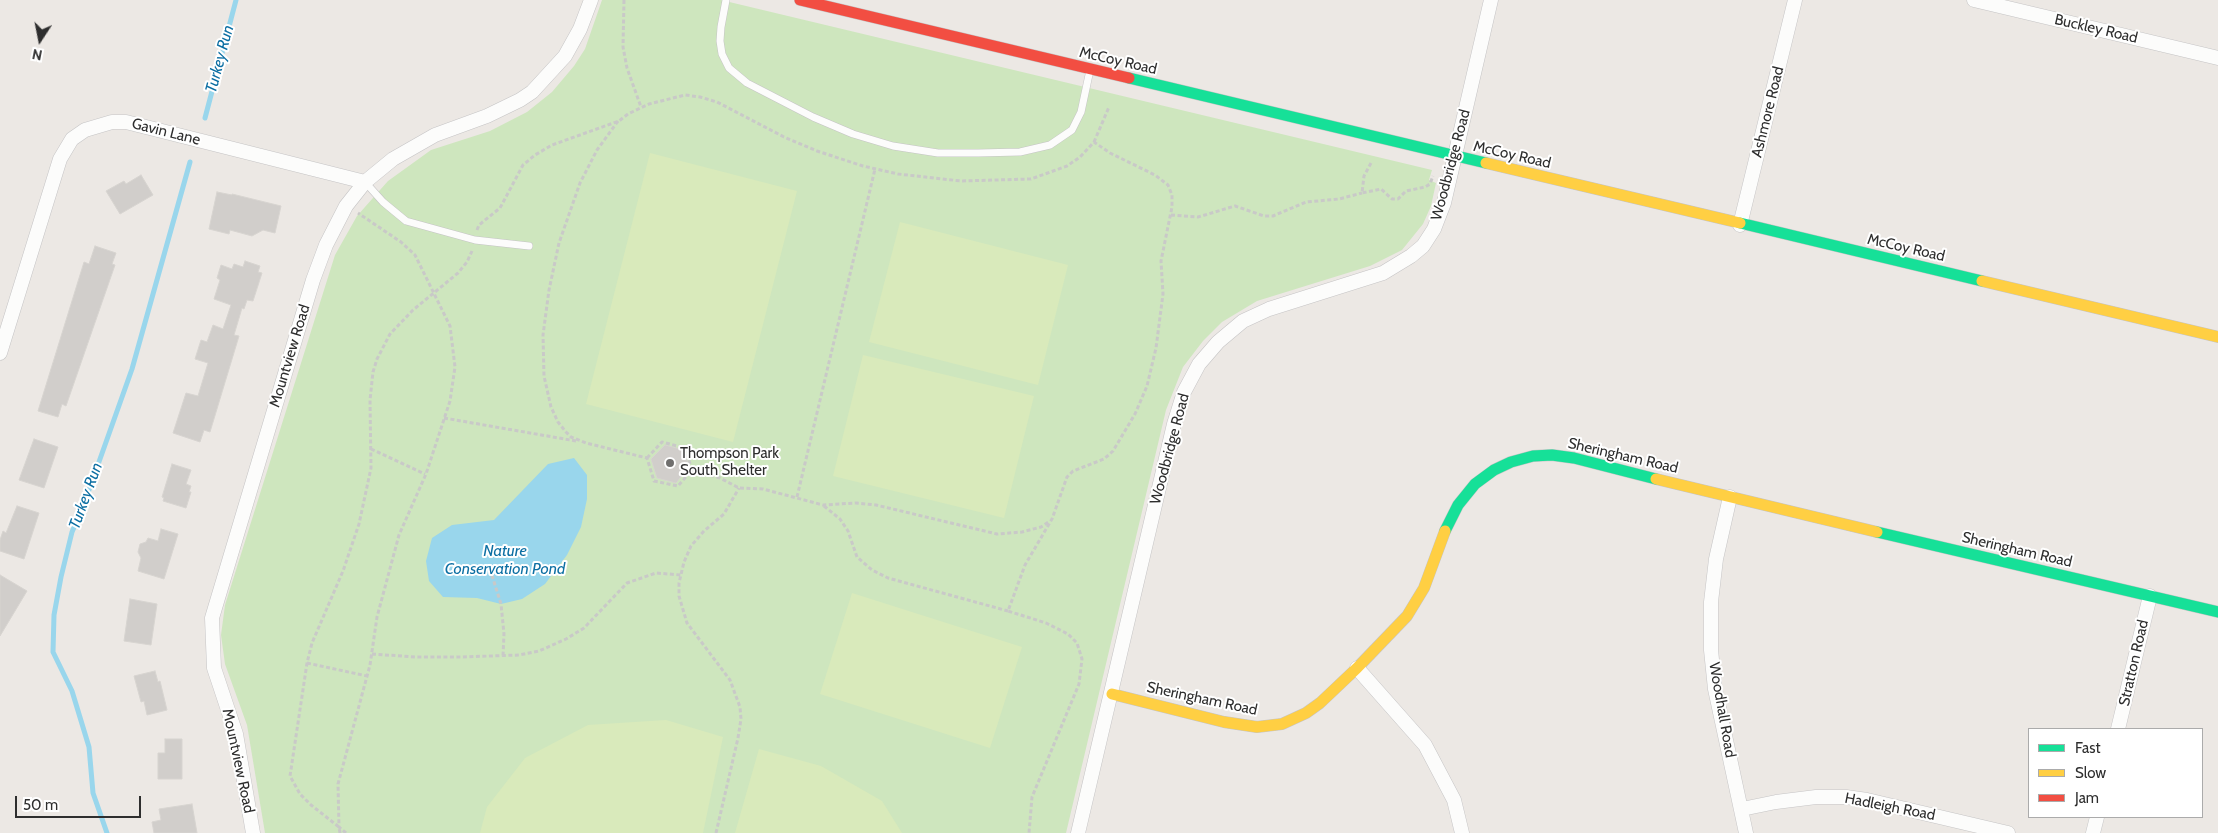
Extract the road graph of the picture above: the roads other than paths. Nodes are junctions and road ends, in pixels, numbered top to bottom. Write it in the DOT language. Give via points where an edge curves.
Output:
graph roads {
  1 [pos="591,0"];
  2 [pos="726,0"];
  3 [pos="800,0"];
  4 [pos="1491,0"];
  5 [pos="1795,0"];
  6 [pos="1974,0"];
  7 [pos="2218,58"];
  8 [pos="1090,70"];
  9 [pos="1454,156"];
  10 [pos="365,182"];
  11 [pos="1740,225"];
  12 [pos="529,246"];
  13 [pos="2218,338"];
  14 [pos="0,353"];
  15 [pos="1730,497"];
  16 [pos="2150,596"];
  17 [pos="2218,612"];
  18 [pos="1358,668"];
  19 [pos="1112,694"];
  20 [pos="2118,728"];
  21 [pos="1742,809"];
  22 [pos="2097,818"];
  23 [pos="253,833"];
  24 [pos="1078,833"];
  25 [pos="1462,833"];
  26 [pos="1746,833"];
  27 [pos="2008,833"];
  28 [pos="2093,833"];
  1 -- 10 [label="street, Mountview Road" via="580,30 565,56 532,92 487,116 418,143"];
  2 -- 8 [label="lane" via="720,41 729,68 747,83 813,118 893,146 938,153 978,153 1020,152 1050,144 1072,130 1081,112"];
  3 -- 8 [label="main road, McCoy Road"];
  4 -- 9 [label="street, Woodbridge Road"];
  5 -- 11 [label="street, Ashmore Road"];
  6 -- 7 [label="street, Buckley Road"];
  8 -- 9 [label="main road, McCoy Road"];
  9 -- 11 [label="main road, McCoy Road"];
  9 -- 19 [label="street, Woodbridge Road" via="1444,203 1434,229 1423,246 1411,256 1383,272 1269,309 1243,321 1199,364 1184,392 1174,424"];
  10 -- 12 [label="lane" via="406,222 475,240"];
  10 -- 14 [label="street, Gavin Lane" via="126,122 112,122 85,130 72,139 60,159"];
  10 -- 23 [label="street, Mountview Road" via="346,206 313,280 212,618 214,668 236,734"];
  11 -- 13 [label="main road, McCoy Road"];
  15 -- 16 [label="main road, Sheringham Road"];
  15 -- 18 [label="main road, Sheringham Road" via="1574,458 1533,456 1511,462 1475,484 1458,506 1424,588 1411,609"];
  15 -- 21 [label="street, Woodhall Road" via="1716,559 1711,650 1715,689"];
  16 -- 17 [label="main road, Sheringham Road"];
  16 -- 20 [label="street, Stratton Road"];
  18 -- 19 [label="main road, Sheringham Road" via="1306,713 1282,724 1257,727"];
  18 -- 25 [label="street" via="1425,745 1454,800"];
  19 -- 24 [label="street, Woodbridge Road"];
  21 -- 26 [label="street, Woodhall Road"];
  21 -- 27 [label="street, Hadleigh Road" via="1816,797 1846,797"];
  22 -- 28 [label="street"];
}
